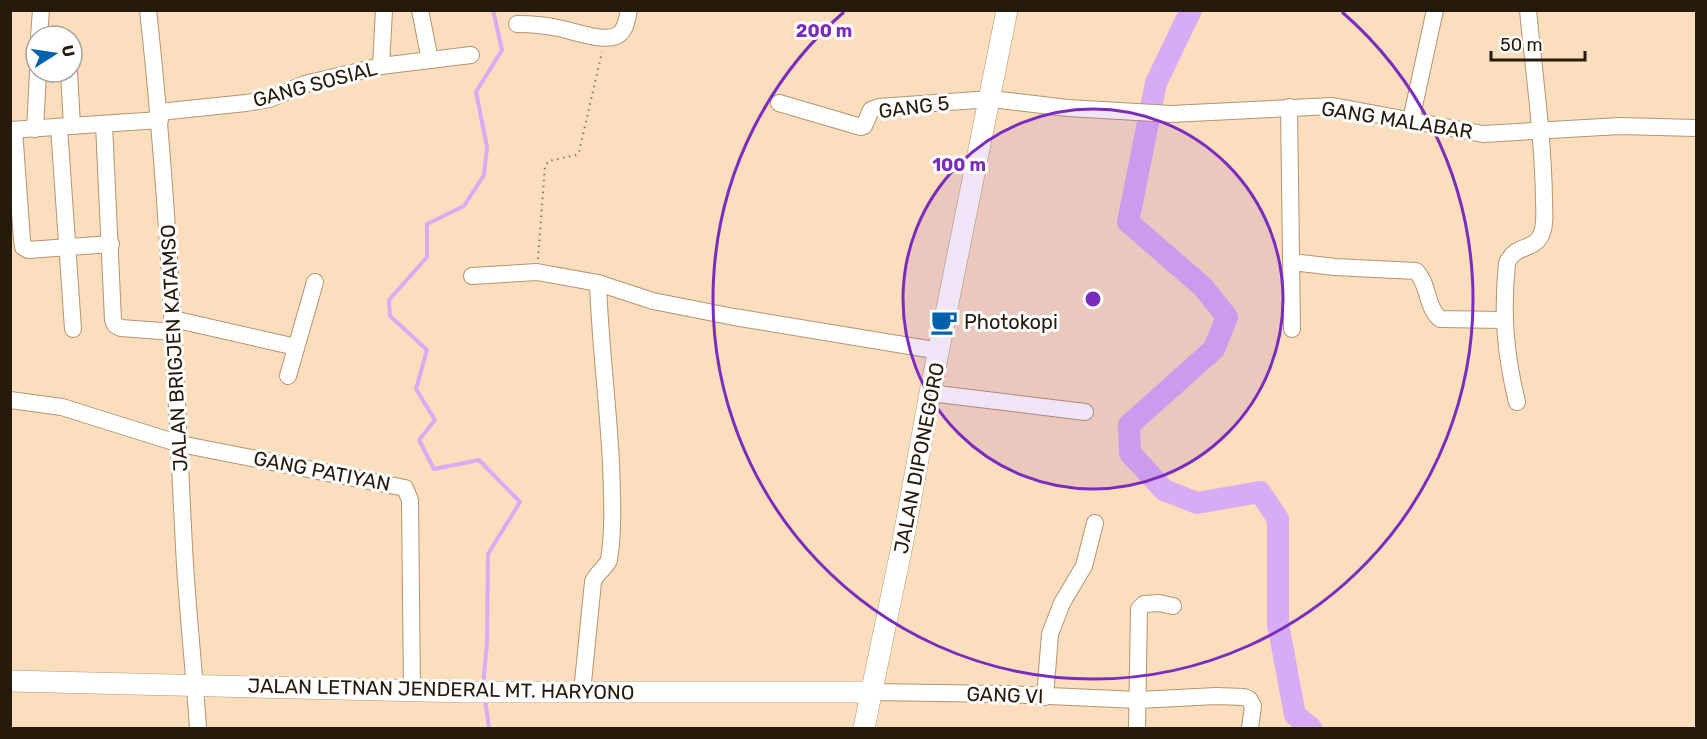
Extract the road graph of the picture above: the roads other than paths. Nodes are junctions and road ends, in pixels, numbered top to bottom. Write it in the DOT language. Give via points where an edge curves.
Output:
graph roads {
  1 [pos="148,10"];
  2 [pos="384,10"];
  3 [pos="420,10"];
  4 [pos="629,10"];
  5 [pos="1007,10"];
  6 [pos="1435,10"];
  7 [pos="1527,10"];
  8 [pos="517,24"];
  9 [pos="471,55"];
  10 [pos="430,60"];
  11 [pos="381,66"];
  12 [pos="37,84"];
  13 [pos="68,84"];
  14 [pos="991,99"];
  15 [pos="779,103"];
  16 [pos="1289,107"];
  17 [pos="159,116"];
  18 [pos="1411,120"];
  19 [pos="104,124"];
  20 [pos="66,127"];
  21 [pos="1696,128"];
  22 [pos="35,129"];
  23 [pos="12,130"];
  24 [pos="1540,131"];
  25 [pos="111,244"];
  26 [pos="67,248"];
  27 [pos="1292,262"];
  28 [pos="472,276"];
  29 [pos="315,282"];
  30 [pos="598,283"];
  31 [pos="1504,320"];
  32 [pos="174,326"];
  33 [pos="73,329"];
  34 [pos="1292,329"];
  35 [pos="296,347"];
  36 [pos="940,351"];
  37 [pos="288,376"];
  38 [pos="930,393"];
  39 [pos="10,400"];
  40 [pos="1518,402"];
  41 [pos="1085,412"];
  42 [pos="180,444"];
  43 [pos="1095,523"];
  44 [pos="1173,606"];
  45 [pos="10,681"];
  46 [pos="194,686"];
  47 [pos="412,690"];
  48 [pos="582,692"];
  49 [pos="871,692"];
  50 [pos="1045,696"];
  51 [pos="1138,700"];
  52 [pos="198,729"];
  53 [pos="864,729"];
  54 [pos="1137,729"];
  55 [pos="1250,729"];
  1 -- 17 [label="street, JALAN BRIGJEN KATAMSO"];
  2 -- 11 [label="street"];
  3 -- 10 [label="street"];
  4 -- 8 [label="street" via="624,29 605,38"];
  5 -- 14 [label="main road, JALAN DIPONEGORO"];
  6 -- 18 [label="street"];
  7 -- 24 [label="street"];
  9 -- 10 [label="street, GANG SOSIAL"];
  10 -- 11 [label="street, GANG SOSIAL"];
  11 -- 17 [label="street, GANG SOSIAL" via="305,84 269,99"];
  12 -- 22 [label="street"];
  13 -- 20 [label="street"];
  14 -- 15 [label="street, GANG 5" via="879,107 871,110 861,127"];
  14 -- 16 [label="street, GANG MALABAR" via="1171,114"];
  14 -- 36 [label="main road, JALAN DIPONEGORO"];
  16 -- 18 [label="street, GANG MALABAR" via="1333,106"];
  16 -- 27 [label="street"];
  17 -- 19 [label="street, GANG SOSIAL"];
  17 -- 32 [label="street, JALAN BRIGJEN KATAMSO"];
  18 -- 24 [label="street, GANG MALABAR" via="1483,134"];
  19 -- 20 [label="street, GANG SOSIAL"];
  19 -- 25 [label="street"];
  20 -- 22 [label="street, GANG SOSIAL"];
  20 -- 26 [label="street"];
  21 -- 24 [label="street, GANG MALABAR" via="1620,126"];
  22 -- 23 [label="street, GANG SOSIAL"];
  23 -- 26 [label="street" via="22,245 28,250"];
  24 -- 31 [label="street" via="1544,225 1536,242 1510,256"];
  25 -- 26 [label="street"];
  25 -- 32 [label="street" via="114,323 121,328"];
  26 -- 33 [label="street"];
  27 -- 31 [label="street" via="1416,271 1438,318"];
  27 -- 34 [label="street"];
  28 -- 30 [label="street" via="537,272"];
  29 -- 35 [label="street"];
  30 -- 36 [label="street" via="653,301"];
  30 -- 48 [label="street" via="612,500 609,560 593,582"];
  31 -- 40 [label="street" via="1506,350"];
  32 -- 35 [label="street"];
  32 -- 42 [label="street, JALAN BRIGJEN KATAMSO"];
  35 -- 37 [label="street"];
  36 -- 38 [label="main road, JALAN DIPONEGORO"];
  38 -- 41 [label="street"];
  38 -- 49 [label="main road, JALAN DIPONEGORO"];
  39 -- 42 [label="street" via="62,407"];
  42 -- 46 [label="street, JALAN BRIGJEN KATAMSO"];
  42 -- 47 [label="street, GANG PATIYAN" via="405,489 410,500"];
  43 -- 50 [label="street" via="1084,566 1062,603 1050,634"];
  44 -- 51 [label="street" via="1144,604 1139,609"];
  45 -- 46 [label="main road, JALAN LETNAN JENDERAL MT. HARYONO"];
  46 -- 47 [label="main road, JALAN LETNAN JENDERAL MT. HARYONO"];
  46 -- 52 [label="street, JALAN BRIGJEN KATAMSO"];
  47 -- 48 [label="main road, JALAN LETNAN JENDERAL MT. HARYONO"];
  48 -- 49 [label="main road, JALAN LETNAN JENDERAL MT. HARYONO"];
  49 -- 50 [label="street, GANG VI"];
  49 -- 53 [label="main road, JALAN DIPONEGORO"];
  50 -- 51 [label="street, GANG VI"];
  51 -- 54 [label="street"];
  51 -- 55 [label="street, GANG VI" via="1244,696 1253,706"];
}
